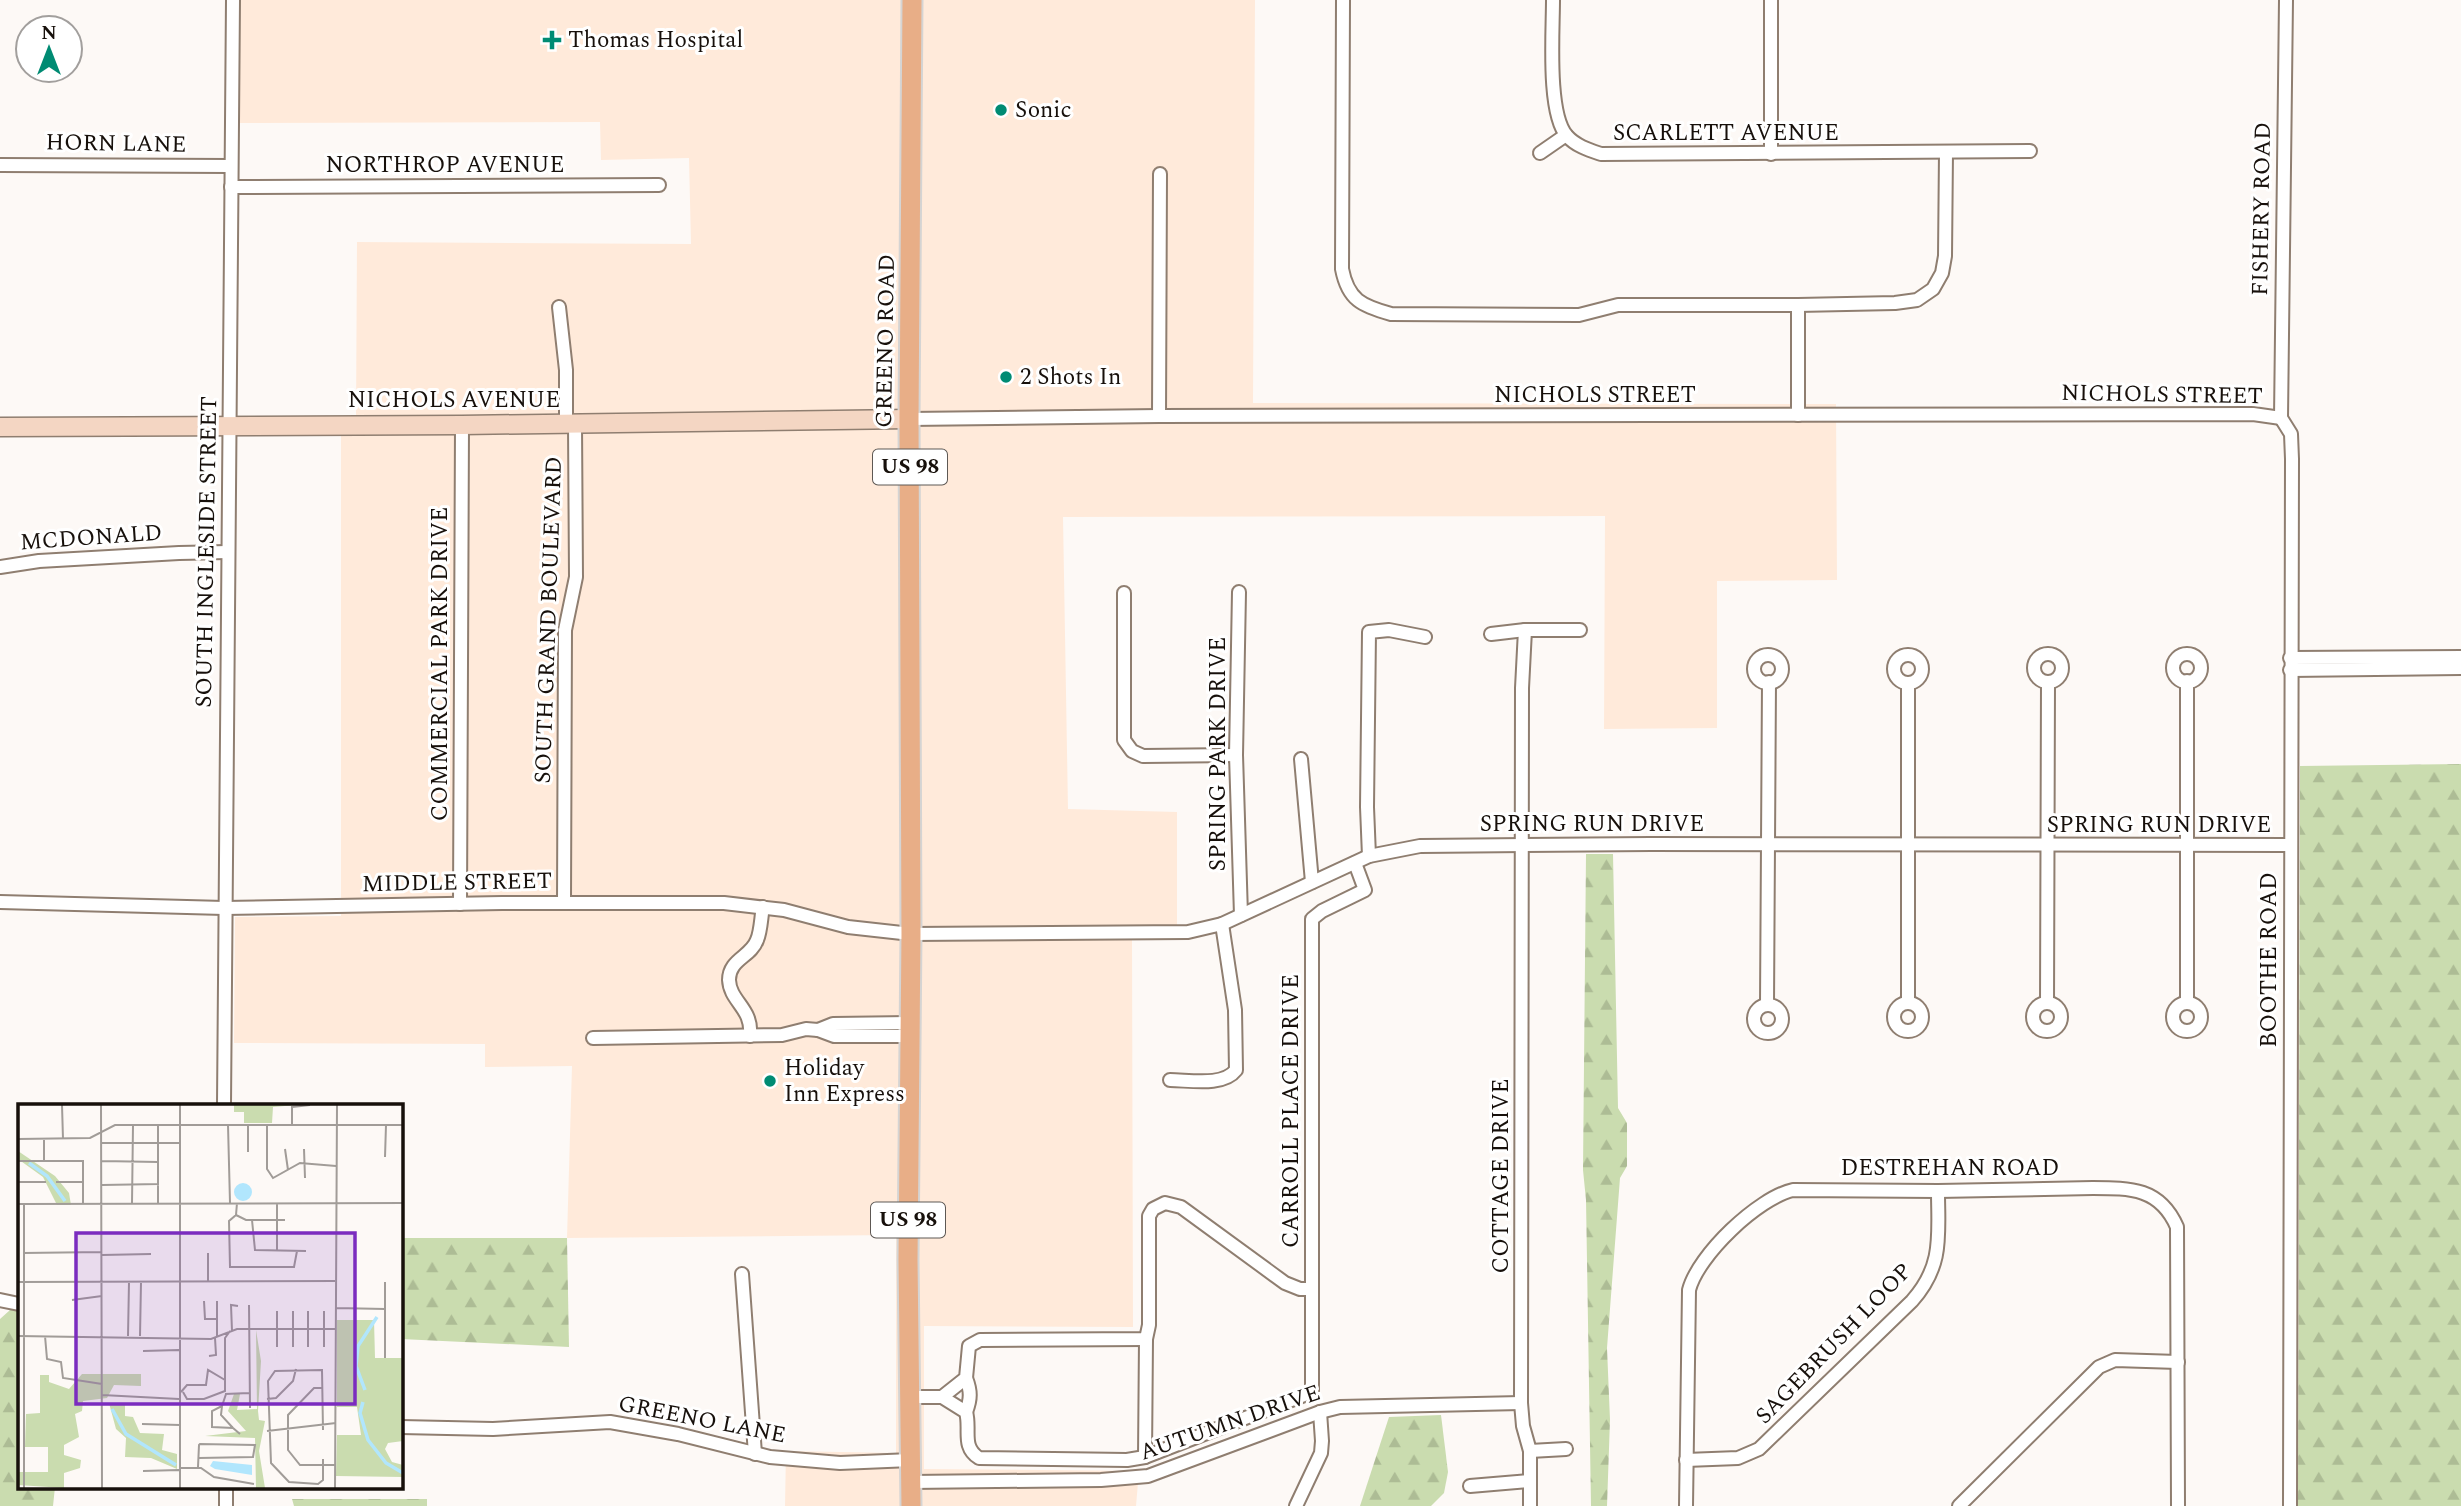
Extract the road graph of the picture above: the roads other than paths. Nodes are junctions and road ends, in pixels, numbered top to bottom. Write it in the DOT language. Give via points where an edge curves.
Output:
graph roads {
  1 [pos="233,0"];
  2 [pos="912,0"];
  3 [pos="1343,0"];
  4 [pos="1553,0"];
  5 [pos="1771,0"];
  6 [pos="2286,0"];
  7 [pos="1566,135"];
  8 [pos="2030,151"];
  9 [pos="1946,152"];
  10 [pos="1540,153"];
  11 [pos="1770,154"];
  12 [pos="0,164"];
  13 [pos="231,166"];
  14 [pos="1160,174"];
  15 [pos="659,185"];
  16 [pos="231,187"];
  17 [pos="1798,305"];
  18 [pos="559,307"];
  19 [pos="1798,415"];
  20 [pos="1159,416"];
  21 [pos="2281,418"];
  22 [pos="909,419"];
  23 [pos="570,424"];
  24 [pos="229,425"];
  25 [pos="462,425"];
  26 [pos="0,427"];
  27 [pos="228,552"];
  28 [pos="0,568"];
  29 [pos="1239,592"];
  30 [pos="1124,593"];
  31 [pos="1580,630"];
  32 [pos="1525,631"];
  33 [pos="1491,634"];
  34 [pos="1425,637"];
  35 [pos="2461,657"];
  36 [pos="2290,664"];
  37 [pos="2461,668"];
  38 [pos="2187,681"];
  39 [pos="1769,682"];
  40 [pos="2048,682"];
  41 [pos="1908,683"];
  42 [pos="1237,755"];
  43 [pos="1301,759"];
  44 [pos="1522,844"];
  45 [pos="1769,845"];
  46 [pos="2187,845"];
  47 [pos="2290,845"];
  48 [pos="1907,846"];
  49 [pos="2047,846"];
  50 [pos="1369,856"];
  51 [pos="1355,863"];
  52 [pos="1312,882"];
  53 [pos="0,902"];
  54 [pos="564,902"];
  55 [pos="460,904"];
  56 [pos="763,907"];
  57 [pos="224,908"];
  58 [pos="1241,915"];
  59 [pos="1222,924"];
  60 [pos="911,934"];
  61 [pos="1908,1003"];
  62 [pos="2047,1003"];
  63 [pos="2187,1003"];
  64 [pos="1767,1005"];
  65 [pos="910,1029"];
  66 [pos="750,1035"];
  67 [pos="593,1038"];
  68 [pos="1170,1080"];
  69 [pos="224,1104"];
  70 [pos="1938,1191"];
  71 [pos="743,1274"];
  72 [pos="1312,1289"];
  73 [pos="0,1300"];
  74 [pos="18,1304"];
  75 [pos="1146,1339"];
  76 [pos="2178,1362"];
  77 [pos="967,1378"];
  78 [pos="910,1397"];
  79 [pos="942,1397"];
  80 [pos="1521,1404"];
  81 [pos="966,1412"];
  82 [pos="1320,1412"];
  83 [pos="402,1427"];
  84 [pos="1566,1449"];
  85 [pos="1530,1451"];
  86 [pos="755,1454"];
  87 [pos="1145,1457"];
  88 [pos="911,1460"];
  89 [pos="1686,1460"];
  90 [pos="1530,1481"];
  91 [pos="911,1482"];
  92 [pos="1470,1486"];
  93 [pos="226,1488"];
  94 [pos="226,1506"];
  95 [pos="911,1506"];
  96 [pos="1296,1506"];
  97 [pos="1530,1506"];
  98 [pos="1686,1506"];
  99 [pos="1959,1506"];
  100 [pos="2178,1506"];
  101 [pos="2290,1506"];
  1 -- 13 [label="street, SOUTH INGLESIDE STREET"];
  2 -- 22 [label="main road, GREENO ROAD / US 98"];
  3 -- 17 [label="street" via="1342,269 1353,297 1369,308 1391,314 1579,315 1618,305"];
  4 -- 7 [label="street" via="1554,107"];
  5 -- 11 [label="street"];
  6 -- 21 [label="street, FISHERY ROAD"];
  7 -- 10 [label="street"];
  7 -- 11 [label="street, SCARLETT AVENUE" via="1601,154"];
  8 -- 9 [label="street, SCARLETT AVENUE"];
  9 -- 11 [label="street, SCARLETT AVENUE"];
  9 -- 17 [label="street" via="1945,256 1933,289 1917,300 1895,303"];
  12 -- 13 [label="street, HORN LANE"];
  13 -- 16 [label="street, SOUTH INGLESIDE STREET"];
  14 -- 20 [label="street"];
  15 -- 16 [label="street, NORTHROP AVENUE"];
  16 -- 24 [label="street, SOUTH INGLESIDE STREET"];
  17 -- 19 [label="street"];
  18 -- 23 [label="street, SOUTH GRAND BOULEVARD"];
  19 -- 20 [label="street, NICHOLS STREET"];
  19 -- 21 [label="street, NICHOLS STREET" via="2253,414"];
  20 -- 22 [label="street, NICHOLS STREET"];
  21 -- 36 [label="street, BOOTHE ROAD" via="2291,434"];
  22 -- 23 [label="street, NICHOLS AVENUE"];
  22 -- 60 [label="main road, GREENO ROAD / US 98"];
  23 -- 25 [label="street, NICHOLS AVENUE"];
  23 -- 54 [label="street, SOUTH GRAND BOULEVARD" via="576,578 565,631"];
  24 -- 25 [label="street, NICHOLS AVENUE"];
  24 -- 26 [label="street, NICHOLS AVENUE"];
  24 -- 27 [label="street, SOUTH INGLESIDE STREET"];
  25 -- 55 [label="street, COMMERCIAL PARK DRIVE"];
  27 -- 28 [label="street, MCDONALD" via="38,561"];
  27 -- 57 [label="street, SOUTH INGLESIDE STREET"];
  29 -- 42 [label="street, SPRING PARK DRIVE"];
  30 -- 42 [label="street" via="1124,740 1143,756"];
  31 -- 32 [label="street"];
  32 -- 33 [label="street"];
  32 -- 44 [label="street, COTTAGE DRIVE"];
  34 -- 50 [label="street" via="1389,630 1369,632"];
  35 -- 36 [label="street"];
  36 -- 37 [label="street"];
  36 -- 47 [label="street, BOOTHE ROAD"];
  38 -- 46 [label="street"];
  39 -- 45 [label="street"];
  40 -- 49 [label="street"];
  41 -- 48 [label="street"];
  42 -- 58 [label="street, SPRING PARK DRIVE"];
  43 -- 52 [label="street"];
  44 -- 45 [label="street, SPRING RUN DRIVE"];
  44 -- 50 [label="street, SPRING RUN DRIVE" via="1420,846"];
  44 -- 80 [label="street, COTTAGE DRIVE"];
  45 -- 48 [label="street, SPRING RUN DRIVE"];
  45 -- 64 [label="street"];
  46 -- 47 [label="street, SPRING RUN DRIVE"];
  46 -- 49 [label="street, SPRING RUN DRIVE"];
  46 -- 63 [label="street"];
  47 -- 101 [label="street, BOOTHE ROAD"];
  48 -- 49 [label="street, SPRING RUN DRIVE"];
  48 -- 61 [label="street"];
  49 -- 62 [label="street"];
  50 -- 51 [label="street, SPRING RUN DRIVE"];
  51 -- 52 [label="street, SPRING RUN DRIVE"];
  51 -- 72 [label="street, CARROLL PLACE DRIVE" via="1364,890 1312,919"];
  52 -- 58 [label="street, SPRING RUN DRIVE"];
  53 -- 57 [label="street, MIDDLE STREET"];
  54 -- 55 [label="street, MIDDLE STREET"];
  54 -- 56 [label="street, MIDDLE STREET" via="724,902"];
  55 -- 57 [label="street, MIDDLE STREET"];
  56 -- 60 [label="street, MIDDLE STREET" via="841,926"];
  56 -- 66 [label="street" via="757,940 731,969 729,982 750,1018"];
  57 -- 69 [label="street, SOUTH INGLESIDE STREET"];
  58 -- 59 [label="street, SPRING RUN DRIVE"];
  59 -- 60 [label="street, SPRING RUN DRIVE" via="1188,932"];
  59 -- 68 [label="street" via="1235,1010 1236,1070 1219,1080"];
  60 -- 65 [label="main road, US 98"];
  65 -- 66 [label="street" via="833,1024 782,1035"];
  65 -- 78 [label="main road, US 98"];
  66 -- 67 [label="street"];
  70 -- 76 [label="street, DESTREHAN ROAD" via="2116,1188 2153,1196 2172,1214 2177,1227"];
  70 -- 89 [label="street, SAGEBRUSH LOOP" via="1934,1268 1912,1301 1759,1449 1738,1458"];
  70 -- 89 [label="street, DESTREHAN ROAD" via="1782,1193 1752,1212 1707,1256 1689,1290"];
  71 -- 86 [label="street"];
  72 -- 75 [label="street" via="1285,1283 1181,1207 1165,1203 1149,1216"];
  72 -- 87 [label="street, CARROLL PLACE DRIVE" via="1312,1392"];
  73 -- 74 [label="street"];
  75 -- 77 [label="street" via="980,1340 967,1352"];
  75 -- 87 [label="street"];
  76 -- 99 [label="street" via="2115,1360 2099,1367"];
  76 -- 100 [label="street, DESTREHAN ROAD"];
  77 -- 79 [label="street"];
  77 -- 81 [label="street" via="971,1400"];
  78 -- 79 [label="street"];
  78 -- 88 [label="main road, US 98"];
  79 -- 81 [label="street"];
  80 -- 82 [label="street, AUTUMN DRIVE" via="1352,1405"];
  80 -- 85 [label="street, COTTAGE DRIVE"];
  81 -- 87 [label="street" via="968,1446 979,1458"];
  82 -- 91 [label="street, AUTUMN DRIVE" via="1148,1476"];
  82 -- 96 [label="street" via="1321,1452"];
  83 -- 86 [label="street, GREENO LANE" via="493,1429 610,1422"];
  84 -- 85 [label="street"];
  85 -- 90 [label="street, COTTAGE DRIVE"];
  86 -- 88 [label="street, GREENO LANE" via="816,1462"];
  88 -- 91 [label="main road, US 98"];
  89 -- 98 [label="street, DESTREHAN ROAD"];
  90 -- 92 [label="street"];
  90 -- 97 [label="street, COTTAGE DRIVE"];
  91 -- 95 [label="main road, US 98"];
  93 -- 94 [label="street"];
}
